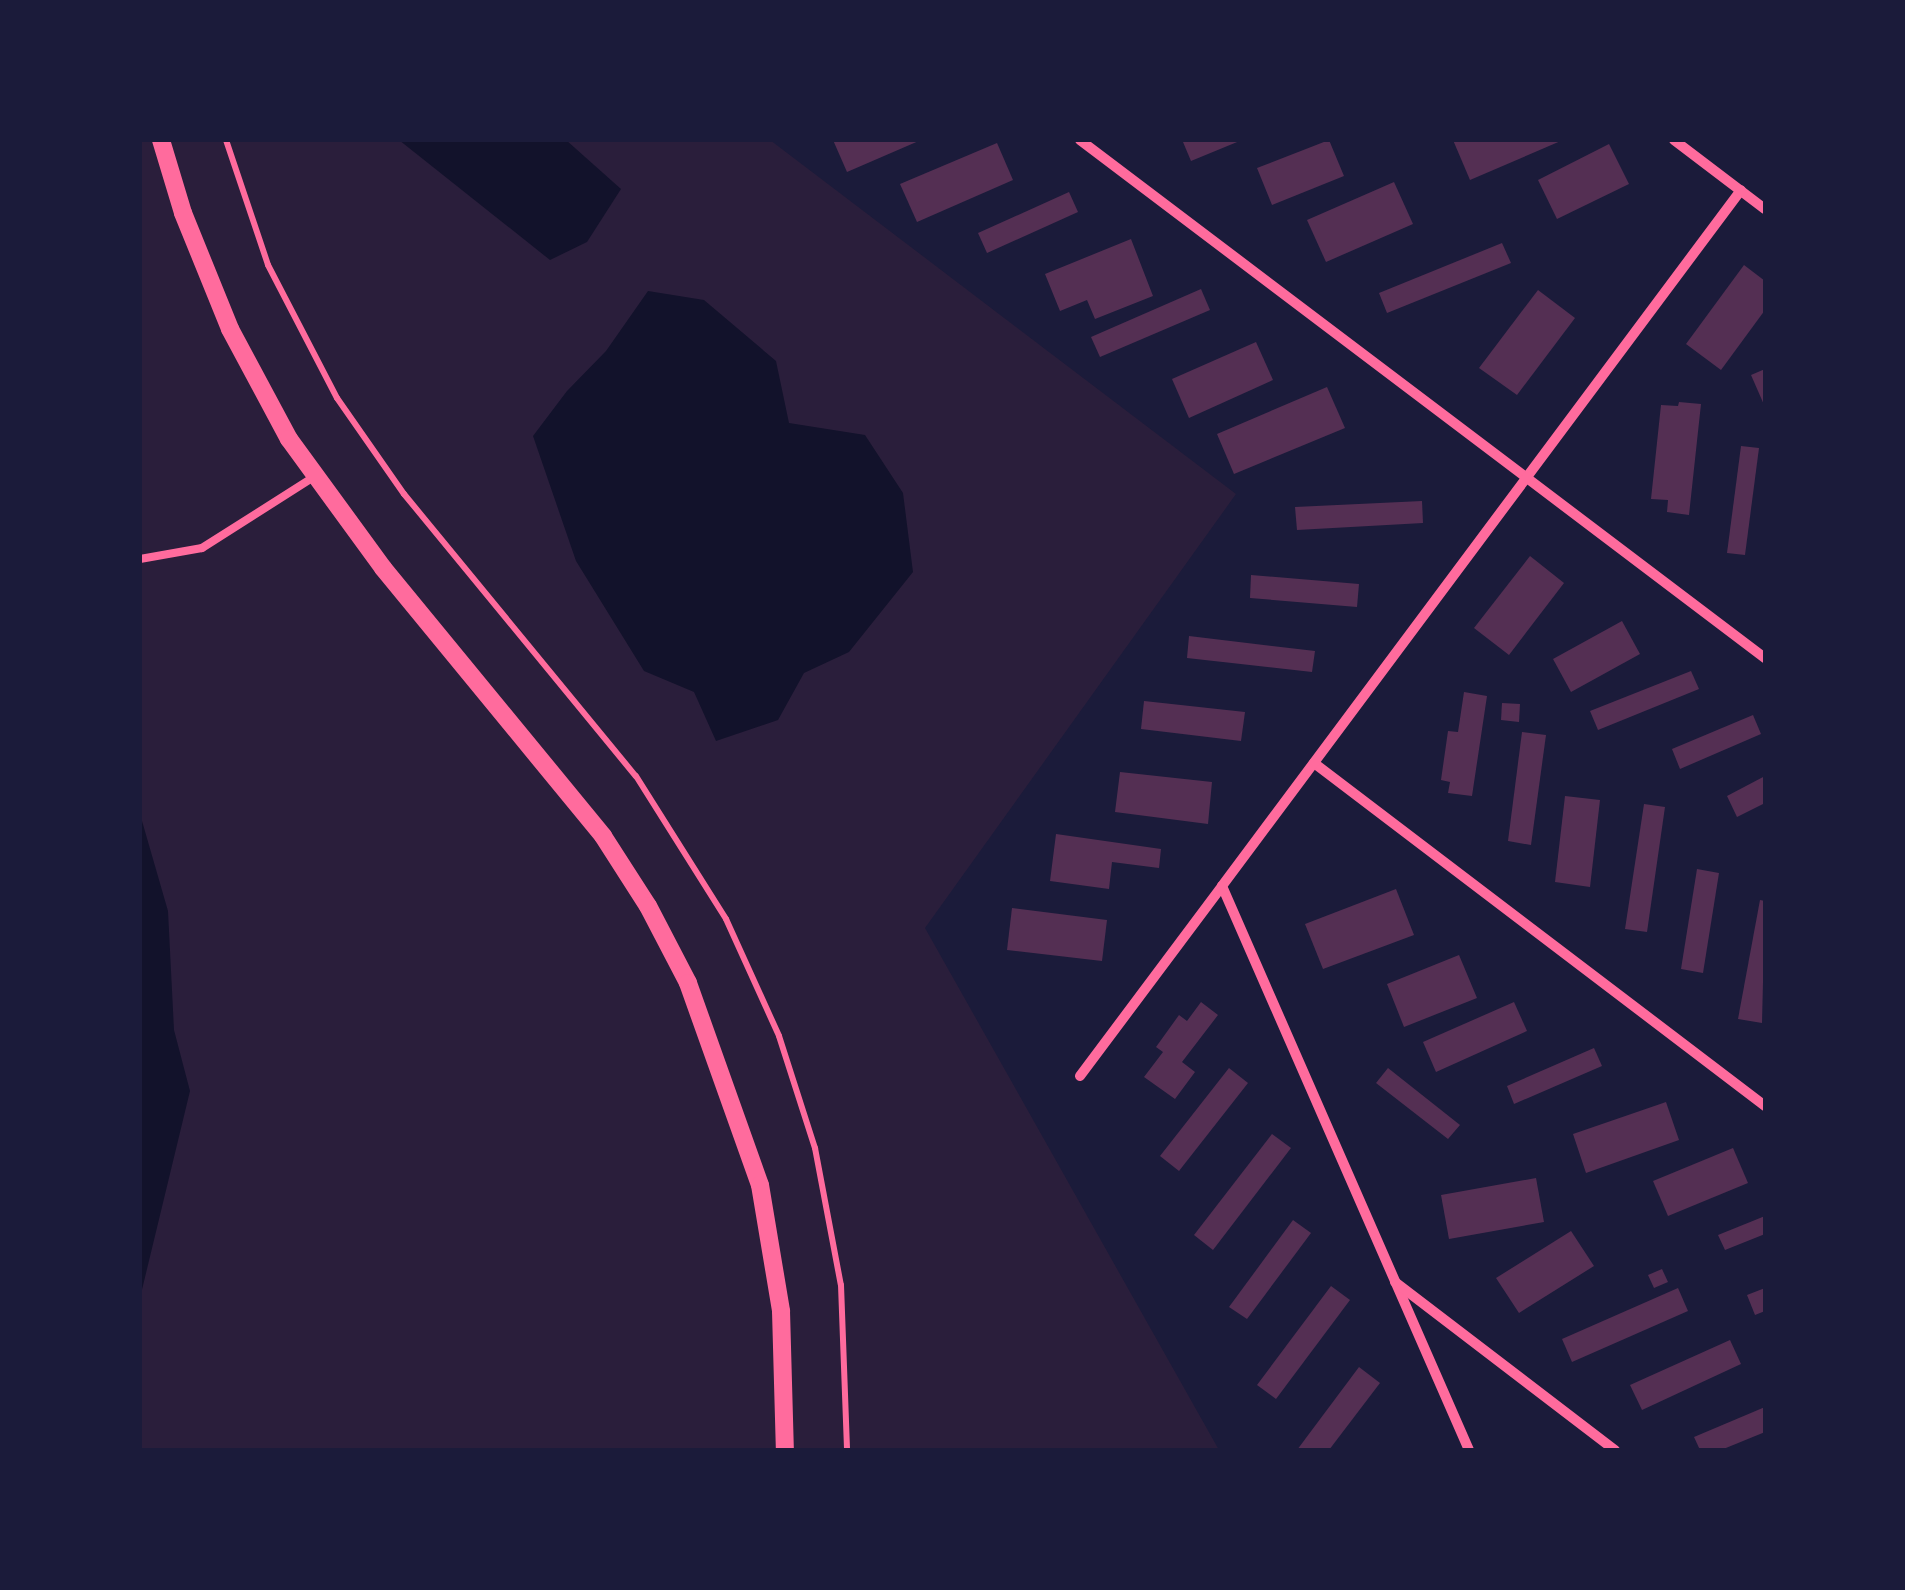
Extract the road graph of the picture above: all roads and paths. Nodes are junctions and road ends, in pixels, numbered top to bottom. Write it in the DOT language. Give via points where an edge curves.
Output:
graph roads {
  1 [pos="161,140"];
  2 [pos="1080,140"];
  3 [pos="1674,140"];
  4 [pos="1741,190"];
  5 [pos="1765,209"];
  6 [pos="314,477"];
  7 [pos="1527,478"];
  8 [pos="140,558"];
  9 [pos="1765,658"];
  10 [pos="1314,763"];
  11 [pos="1222,886"];
  12 [pos="1080,1076"];
  13 [pos="1765,1106"];
  14 [pos="1394,1281"];
  15 [pos="785,1450"];
  16 [pos="1469,1450"];
  17 [pos="1615,1450"];
  1 -- 6 [label="street" via="230,329"];
  2 -- 7 [label="street"];
  3 -- 4 [label="street"];
  4 -- 5 [label="street"];
  4 -- 7 [label="street"];
  6 -- 8 [label="lane" via="202,548"];
  6 -- 15 [label="street" via="603,836 688,983 760,1185 781,1311"];
  7 -- 9 [label="street"];
  7 -- 10 [label="street"];
  10 -- 11 [label="street"];
  10 -- 13 [label="street"];
  11 -- 12 [label="street"];
  11 -- 14 [label="street"];
  14 -- 16 [label="street"];
  14 -- 17 [label="street"];
}
